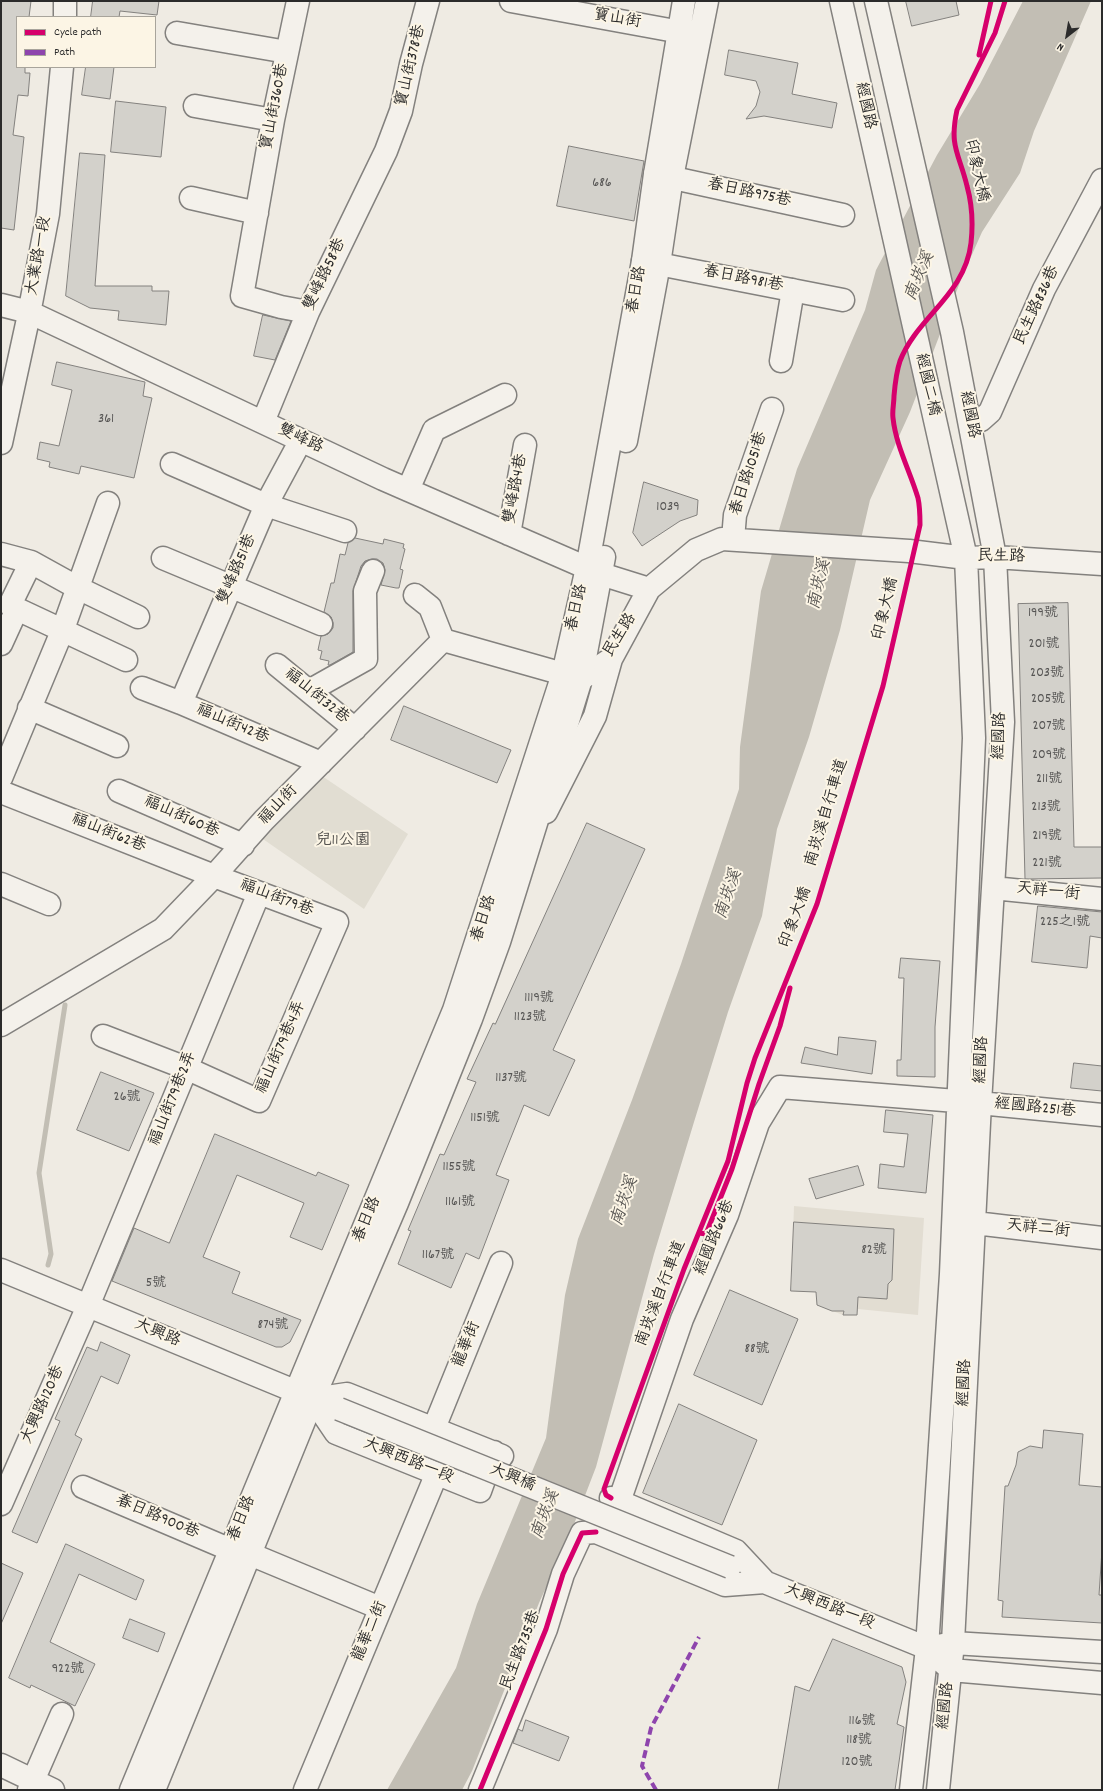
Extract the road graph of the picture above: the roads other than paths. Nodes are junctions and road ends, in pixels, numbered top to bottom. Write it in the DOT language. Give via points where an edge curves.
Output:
graph roads {
  1 [pos="65,1"];
  2 [pos="298,1"];
  3 [pos="428,1"];
  4 [pos="511,1"];
  5 [pos="684,1"];
  6 [pos="707,1"];
  7 [pos="842,1"];
  8 [pos="876,1"];
  9 [pos="65,16"];
  10 [pos="678,31"];
  11 [pos="177,33"];
  12 [pos="700,35"];
  13 [pos="287,52"];
  14 [pos="62,68"];
  15 [pos="195,106"];
  16 [pos="273,120"];
  17 [pos="394,131"];
  18 [pos="663,176"];
  19 [pos="1102,180"];
  20 [pos="191,198"];
  21 [pos="257,213"];
  22 [pos="843,215"];
  23 [pos="892,234"];
  24 [pos="651,262"];
  25 [pos="793,290"];
  26 [pos="843,300"];
  27 [pos="1,305"];
  28 [pos="29,312"];
  29 [pos="308,312"];
  30 [pos="781,361"];
  31 [pos="505,395"];
  32 [pos="772,409"];
  33 [pos="263,422"];
  34 [pos="970,424"];
  35 [pos="300,440"];
  36 [pos="1,443"];
  37 [pos="525,445"];
  38 [pos="172,464"];
  39 [pos="950,489"];
  40 [pos="408,490"];
  41 [pos="108,503"];
  42 [pos="266,505"];
  43 [pos="345,531"];
  44 [pos="509,534"];
  45 [pos="733,539"];
  46 [pos="1,554"];
  47 [pos="996,557"];
  48 [pos="163,558"];
  49 [pos="966,558"];
  50 [pos="1100,560"];
  51 [pos="31,562"];
  52 [pos="373,571"];
  53 [pos="594,571"];
  54 [pos="232,586"];
  55 [pos="78,588"];
  56 [pos="649,590"];
  57 [pos="414,595"];
  58 [pos="17,609"];
  59 [pos="138,617"];
  60 [pos="321,624"];
  61 [pos="63,630"];
  62 [pos="442,640"];
  63 [pos="1,644"];
  64 [pos="611,659"];
  65 [pos="126,660"];
  66 [pos="277,665"];
  67 [pos="572,676"];
  68 [pos="142,688"];
  69 [pos="309,691"];
  70 [pos="181,703"];
  71 [pos="29,708"];
  72 [pos="355,729"];
  73 [pos="117,746"];
  74 [pos="321,763"];
  75 [pos="1,778"];
  76 [pos="119,791"];
  77 [pos="1,792"];
  78 [pos="243,844"];
  79 [pos="528,846"];
  80 [pos="214,876"];
  81 [pos="1,884"];
  82 [pos="993,888"];
  83 [pos="259,893"];
  84 [pos="1102,899"];
  85 [pos="49,904"];
  86 [pos="337,922"];
  87 [pos="1,1025"];
  88 [pos="103,1036"];
  89 [pos="186,1068"];
  90 [pos="969,1102"];
  91 [pos="1102,1115"];
  92 [pos="975,1223"];
  93 [pos="1102,1238"];
  94 [pos="502,1263"];
  95 [pos="1,1270"];
  96 [pos="88,1306"];
  97 [pos="304,1395"];
  98 [pos="434,1428"];
  99 [pos="437,1473"];
  100 [pos="83,1487"];
  101 [pos="1,1504"];
  102 [pos="240,1552"];
  103 [pos="730,1567"];
  104 [pos="765,1582"];
  105 [pos="380,1608"];
  106 [pos="953,1643"];
  107 [pos="927,1648"];
  108 [pos="1102,1652"];
  109 [pos="951,1670"];
  110 [pos="1102,1683"];
  111 [pos="62,1714"];
  112 [pos="1,1765"];
  113 [pos="31,1785"];
  114 [pos="52,1790"];
  115 [pos="131,1790"];
  116 [pos="154,1790"];
  117 [pos="305,1790"];
  118 [pos="480,1790"];
  119 [pos="911,1790"];
  120 [pos="938,1790"];
  1 -- 9 [label="street"];
  2 -- 13 [label="street, 寶山街360巷"];
  3 -- 17 [label="street, 寶山街378巷"];
  4 -- 10 [label="street, 寶山街"];
  5 -- 10 [label="street, 春日路"];
  6 -- 12 [label="street, 春日路"];
  7 -- 23 [label="street, 經國路"];
  8 -- 34 [label="street, 經國路" via="952,332"];
  10 -- 12 [label="street, 寶山街"];
  10 -- 18 [label="street, 春日路"];
  11 -- 13 [label="street"];
  12 -- 18 [label="street, 春日路"];
  13 -- 16 [label="street, 寶山街360巷"];
  14 -- 28 [label="street, 大業路一段" via="48,214"];
  15 -- 16 [label="street"];
  16 -- 21 [label="street, 寶山街360巷"];
  17 -- 29 [label="street, 雙峰路58巷"];
  18 -- 22 [label="street, 春日路975巷"];
  18 -- 24 [label="street, 春日路"];
  19 -- 34 [label="street, 民生路836巷" via="1044,289 990,412 981,420"];
  20 -- 21 [label="street"];
  21 -- 29 [label="street, 寶山街360巷" via="242,296"];
  23 -- 39 [label="street, 經國二橋"];
  24 -- 25 [label="street, 春日路981巷"];
  24 -- 53 [label="street, 春日路"];
  25 -- 26 [label="street, 春日路981巷"];
  25 -- 30 [label="street"];
  27 -- 28 [label="street, 雙峰路"];
  28 -- 33 [label="street, 雙峰路"];
  28 -- 36 [label="street, 大業路一段"];
  29 -- 33 [label="street, 雙峰路58巷"];
  31 -- 40 [label="street" via="434,430"];
  32 -- 45 [label="street, 春日路1051巷" via="734,515"];
  33 -- 35 [label="street, 雙峰路"];
  34 -- 47 [label="street, 經國路"];
  35 -- 40 [label="street, 雙峰路"];
  35 -- 42 [label="street, 雙峰路51巷"];
  37 -- 44 [label="street, 雙峰路4巷"];
  38 -- 42 [label="street"];
  39 -- 49 [label="street, 經國路"];
  40 -- 44 [label="street, 雙峰路"];
  41 -- 55 [label="street"];
  42 -- 43 [label="street"];
  42 -- 54 [label="street, 雙峰路51巷"];
  44 -- 53 [label="street, 雙峰路"];
  45 -- 49 [label="street, 民生路" via="895,550"];
  45 -- 56 [label="street, 民生路" via="722,539 696,550"];
  46 -- 51 [label="street"];
  47 -- 49 [label="street, 民生路"];
  47 -- 50 [label="street, 民生路"];
  47 -- 82 [label="street, 經國路" via="1003,722"];
  48 -- 54 [label="street"];
  49 -- 90 [label="street, 經國路" via="974,738"];
  51 -- 55 [label="street"];
  51 -- 58 [label="street" via="10,605"];
  52 -- 69 [label="street" via="365,591 366,659"];
  53 -- 56 [label="street"];
  53 -- 67 [label="street, 春日路"];
  54 -- 60 [label="street"];
  54 -- 70 [label="street, 雙峰路51巷"];
  55 -- 59 [label="street"];
  55 -- 61 [label="street"];
  56 -- 64 [label="street, 民生路"];
  57 -- 62 [label="street" via="430,607"];
  58 -- 61 [label="street"];
  58 -- 63 [label="street"];
  61 -- 65 [label="street"];
  61 -- 71 [label="street"];
  62 -- 67 [label="street"];
  62 -- 72 [label="street, 福山街"];
  64 -- 67 [label="street, 民生路"];
  64 -- 79 [label="street" via="595,716"];
  66 -- 69 [label="street, 福山街32巷"];
  67 -- 79 [label="street, 春日路"];
  67 -- 97 [label="street, 春日路" via="454,1010"];
  68 -- 70 [label="street, 福山街42巷"];
  69 -- 72 [label="street, 福山街32巷"];
  70 -- 74 [label="street, 福山街42巷"];
  71 -- 73 [label="street"];
  71 -- 75 [label="street"];
  72 -- 74 [label="street, 福山街"];
  74 -- 78 [label="street, 福山街"];
  76 -- 78 [label="street, 福山街60巷"];
  77 -- 80 [label="street, 福山街62巷"];
  78 -- 80 [label="street, 福山街"];
  79 -- 97 [label="street, 春日路" via="499,942 471,1019 397,1203"];
  80 -- 83 [label="street, 福山街79巷"];
  80 -- 87 [label="street, 福山街" via="163,929"];
  81 -- 85 [label="street"];
  82 -- 84 [label="street, 天祥一街"];
  82 -- 90 [label="street, 經國路"];
  83 -- 86 [label="street, 福山街79巷"];
  83 -- 89 [label="street, 福山街79巷2弄"];
  86 -- 89 [label="street, 福山街79巷4弄" via="259,1101"];
  88 -- 89 [label="street"];
  89 -- 96 [label="street, 福山街79巷2弄"];
  90 -- 91 [label="street, 經國路251巷"];
  90 -- 92 [label="street, 經國路"];
  90 -- 104 [label="street, 經國路66巷" via="780,1087 758,1122 727,1215 682,1319 615,1500 736,1552"];
  90 -- 107 [label="street, 經國路" via="951,1274"];
  92 -- 93 [label="street, 天祥二街"];
  92 -- 106 [label="street, 經國路"];
  94 -- 98 [label="street, 龍華街"];
  95 -- 96 [label="street, 大興路"];
  96 -- 97 [label="street, 大興路"];
  96 -- 101 [label="street, 大興路120巷"];
  97 -- 98 [label="street, 大興西路一段" via="347,1394"];
  97 -- 99 [label="street, 大興西路一段" via="336,1433"];
  97 -- 102 [label="street, 春日路"];
  97 -- 103 [label="street, 大興橋, bridge"];
  98 -- 99 [label="street, 大興西路一段" via="498,1454 480,1491"];
  99 -- 105 [label="street, 龍華二街"];
  100 -- 102 [label="street, 春日路900巷"];
  102 -- 105 [label="street, 春日路900巷"];
  102 -- 115 [label="street, 春日路"];
  102 -- 116 [label="street, 春日路"];
  103 -- 104 [label="street, 大興西路一段"];
  104 -- 107 [label="street, 大興西路一段"];
  104 -- 118 [label="street, 民生路735巷" via="725,1585 596,1532 582,1533 563,1574 546,1629"];
  105 -- 117 [label="street, 龍華二街"];
  106 -- 107 [label="street"];
  106 -- 108 [label="street"];
  106 -- 109 [label="street, 經國路"];
  107 -- 109 [label="street, 大興西路一段"];
  107 -- 119 [label="street, 經國路"];
  109 -- 110 [label="street"];
  109 -- 120 [label="street, 經國路"];
  111 -- 113 [label="street"];
  112 -- 113 [label="street"];
  113 -- 114 [label="street"];
}
